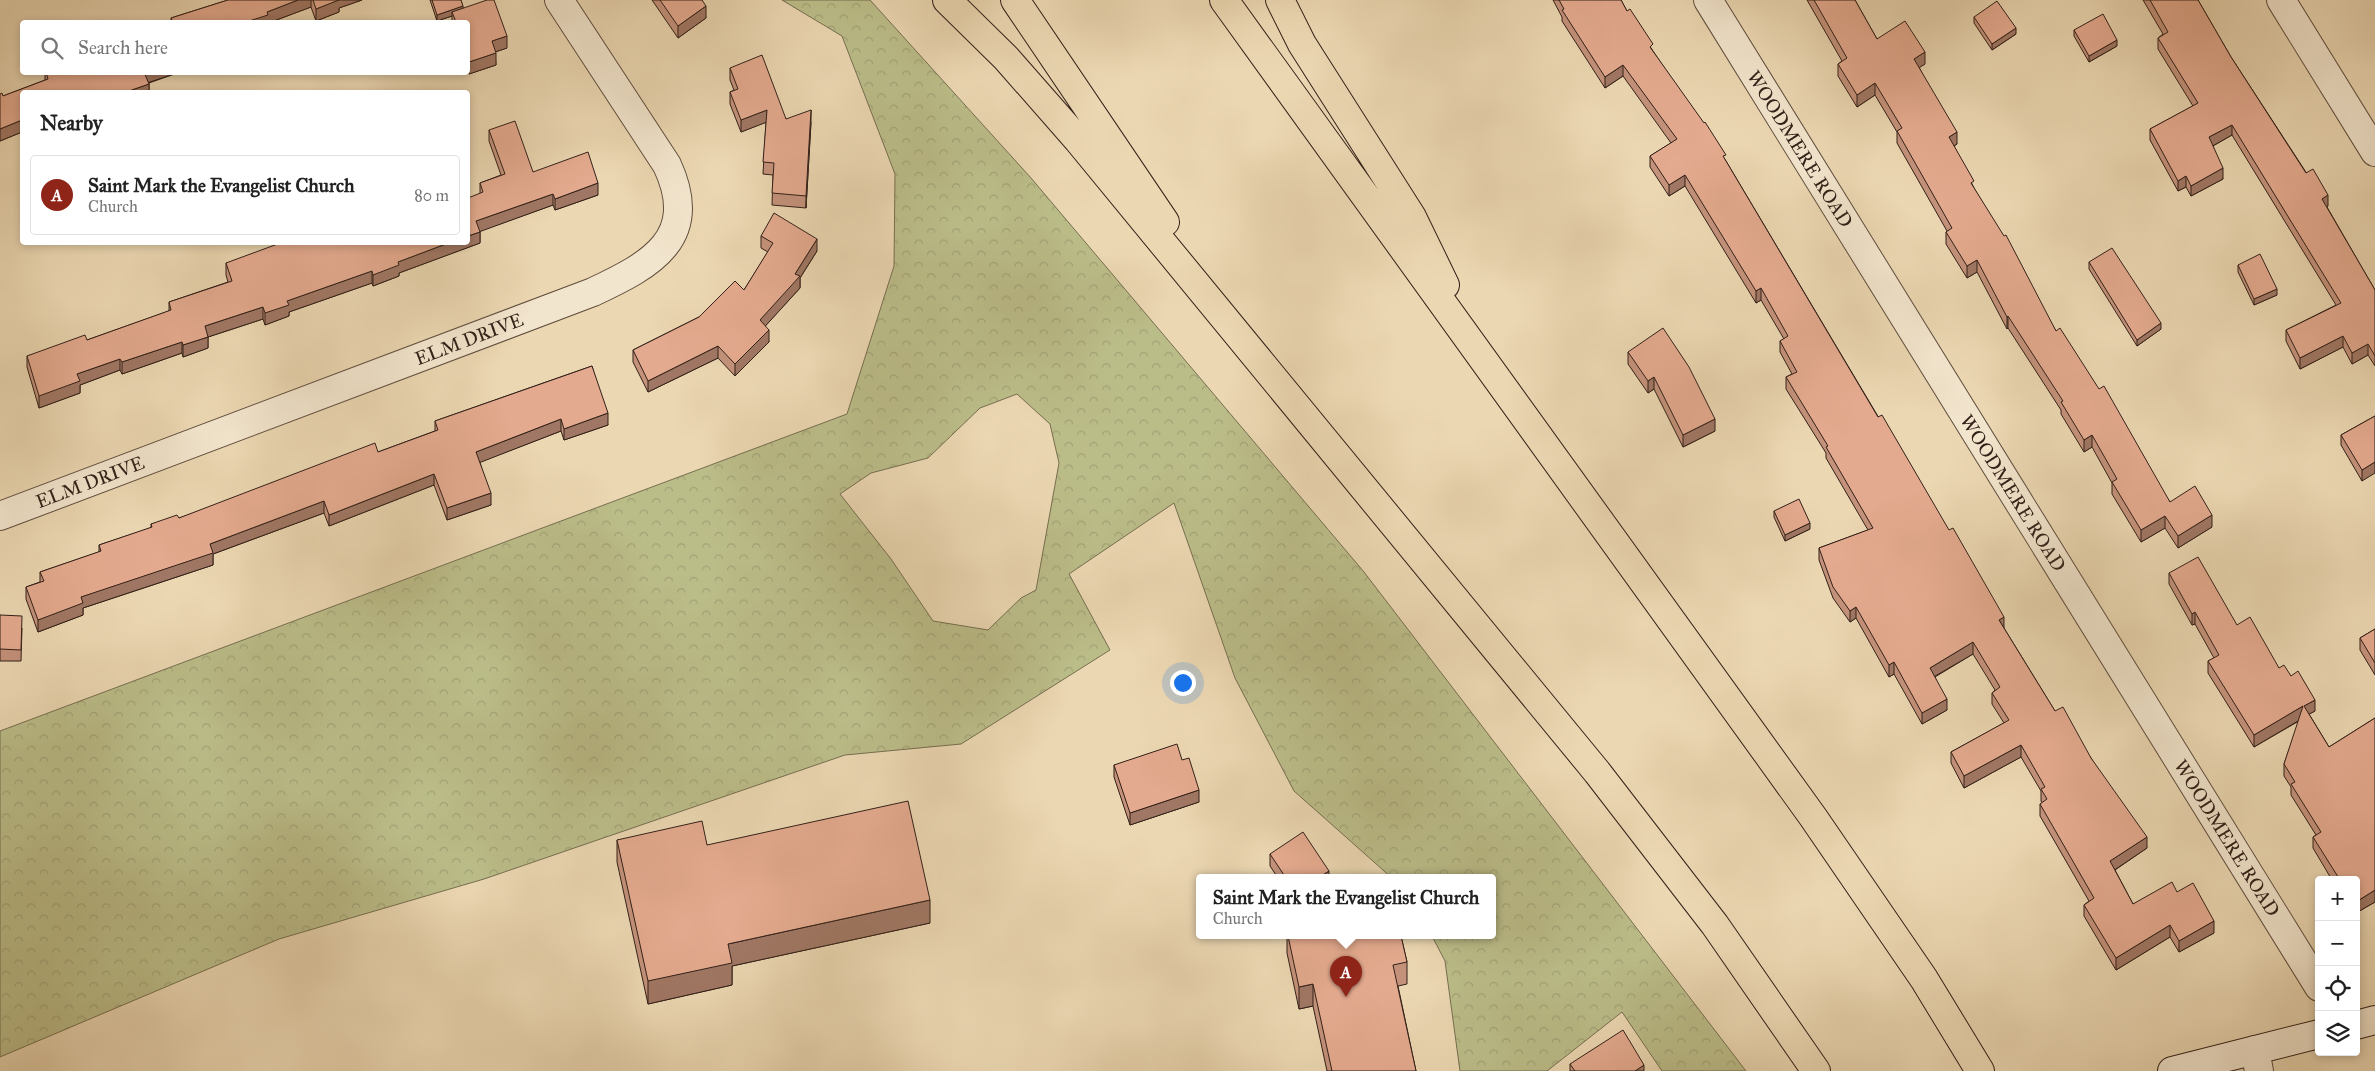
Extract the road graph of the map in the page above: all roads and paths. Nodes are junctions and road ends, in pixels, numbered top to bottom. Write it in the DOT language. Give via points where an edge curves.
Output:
graph roads {
  1 [pos="559,0"];
  2 [pos="947,0"];
  3 [pos="1015,0"];
  4 [pos="1224,0"];
  5 [pos="1280,0"];
  6 [pos="1708,0"];
  7 [pos="2281,0"];
  8 [pos="2375,152"];
  9 [pos="1220,312"];
  10 [pos="1472,343"];
  11 [pos="0,516"];
  12 [pos="2315,981"];
  13 [pos="2375,1020"];
  14 [pos="2360,1023"];
  15 [pos="2315,1036"];
  16 [pos="2257,1061"];
  17 [pos="1816,1071"];
  18 [pos="1980,1071"];
  19 [pos="2172,1071"];
  1 -- 11 [label="street, ELM DRIVE" via="667,165 675,184 677,218 657,256 631,274 593,292"];
  2 -- 9 [label="highway" via="1006,58 1051,109"];
  3 -- 9 [label="highway" via="1160,214"];
  4 -- 10 [label="highway"];
  5 -- 10 [label="highway" via="1302,44 1412,217"];
  6 -- 12 [label="street, WOODMERE ROAD"];
  7 -- 8 [label="street"];
  9 -- 17 [label="highway" via="1649,837 1756,982"];
  10 -- 18 [label="highway" via="1885,919"];
  13 -- 14 [label="street"];
  15 -- 16 [label="street"];
  16 -- 19 [label="street"];
}
